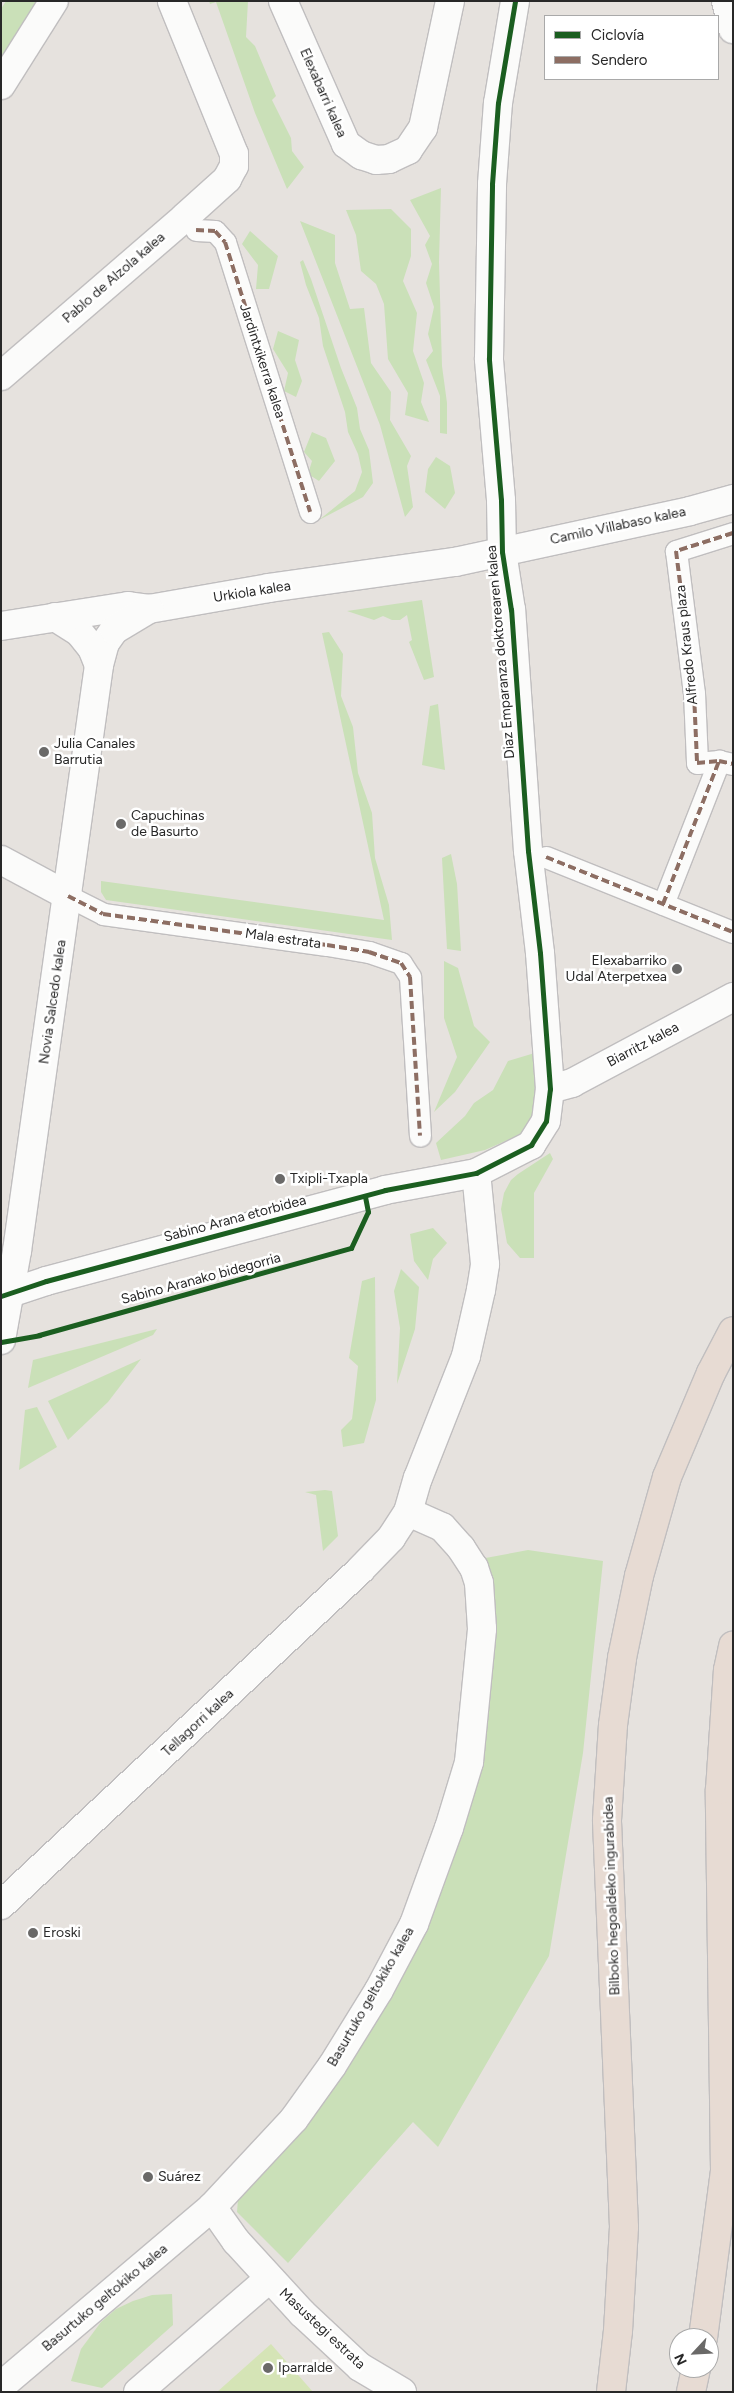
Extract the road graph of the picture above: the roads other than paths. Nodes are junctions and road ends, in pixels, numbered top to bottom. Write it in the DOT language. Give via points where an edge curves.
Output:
graph roads {
  1 [pos="54,1"];
  2 [pos="172,1"];
  3 [pos="282,1"];
  4 [pos="450,1"];
  5 [pos="515,1"];
  6 [pos="726,1"];
  7 [pos="733,29"];
  8 [pos="1,85"];
  9 [pos="196,230"];
  10 [pos="1,376"];
  11 [pos="733,499"];
  12 [pos="310,512"];
  13 [pos="733,533"];
  14 [pos="502,552"];
  15 [pos="149,609"];
  16 [pos="55,617"];
  17 [pos="1,626"];
  18 [pos="99,665"];
  19 [pos="726,763"];
  20 [pos="546,857"];
  21 [pos="1,860"];
  22 [pos="68,896"];
  23 [pos="662,904"];
  24 [pos="733,932"];
  25 [pos="733,997"];
  26 [pos="550,1089"];
  27 [pos="420,1136"];
  28 [pos="476,1173"];
  29 [pos="4,1295"];
  30 [pos="733,1331"];
  31 [pos="1,1340"];
  32 [pos="408,1512"];
  33 [pos="733,1646"];
  34 [pos="1,1906"];
  35 [pos="212,2207"];
  36 [pos="269,2280"];
  37 [pos="704,2328"];
  38 [pos="694,2378"];
  39 [pos="1,2386"];
  40 [pos="138,2392"];
  41 [pos="402,2392"];
  42 [pos="611,2392"];
  43 [pos="692,2392"];
  1 -- 8 [label="street"];
  2 -- 10 [label="street, Pablo de Alzola kalea" via="234,154 234,166 226,179"];
  3 -- 4 [label="street, Elexabarri kalea" via="346,144 361,155 376,160 389,159 408,150 423,128"];
  5 -- 14 [label="street, Diaz Emparanza doktorearen kalea" via="498,102 492,194 489,358"];
  6 -- 7 [label="street"];
  9 -- 12 [label="street, Jardintxikerra kalea" via="215,231 225,242"];
  11 -- 14 [label="street, Camilo Villabaso kalea"];
  13 -- 19 [label="street, Alfredo Kraus plaza" via="676,551 694,693 697,763"];
  14 -- 15 [label="street, Urkiola kalea"];
  14 -- 26 [label="street, Diaz Emparanza doktorearen kalea" via="511,610 528,851 540,953"];
  15 -- 16 [label="street, Urkiola kalea" via="128,606"];
  15 -- 18 [label="street, Novia Salcedo kalea" via="114,630 105,643"];
  16 -- 17 [label="street, Urkiola kalea"];
  16 -- 18 [label="street" via="79,632 92,648"];
  18 -- 22 [label="street, Novia Salcedo kalea"];
  19 -- 23 [label="street"];
  20 -- 23 [label="street"];
  21 -- 22 [label="street, Mala estrata"];
  22 -- 27 [label="street, Mala estrata" via="102,914 327,945 369,952 401,963 410,978"];
  22 -- 29 [label="street, Novia Salcedo kalea" via="18,1241"];
  23 -- 24 [label="street"];
  25 -- 26 [label="street, Biarritz kalea" via="572,1083"];
  26 -- 28 [label="street, Diaz Emparanza doktorearen kalea" via="546,1121 531,1145"];
  28 -- 29 [label="street, Sabino Arana etorbidea" via="384,1190"];
  28 -- 32 [label="street" via="485,1264 481,1290 466,1356"];
  29 -- 31 [label="street, Novia Salcedo kalea"];
  30 -- 42 [label="highway, Bilboko hegoaldeko ingurabidea" via="711,1373 667,1477 639,1576 622,1658 613,1725 607,1820 624,2227"];
  32 -- 34 [label="street, Tellagorri kalea" via="391,1538 331,1598"];
  32 -- 35 [label="street, Basurtuko geltokiko kalea" via="442,1527 461,1548 479,1583 482,1629 470,1762 414,1924 379,1990 332,2066 294,2119"];
  33 -- 37 [label="highway" via="728,1670 720,1790 725,2170"];
  35 -- 36 [label="street, Masustegi estrata" via="236,2242"];
  35 -- 39 [label="street, Basurtuko geltokiko kalea"];
  36 -- 40 [label="street"];
  36 -- 41 [label="street, Masustegi estrata" via="360,2367"];
  38 -- 43 [label="highway"];
}
